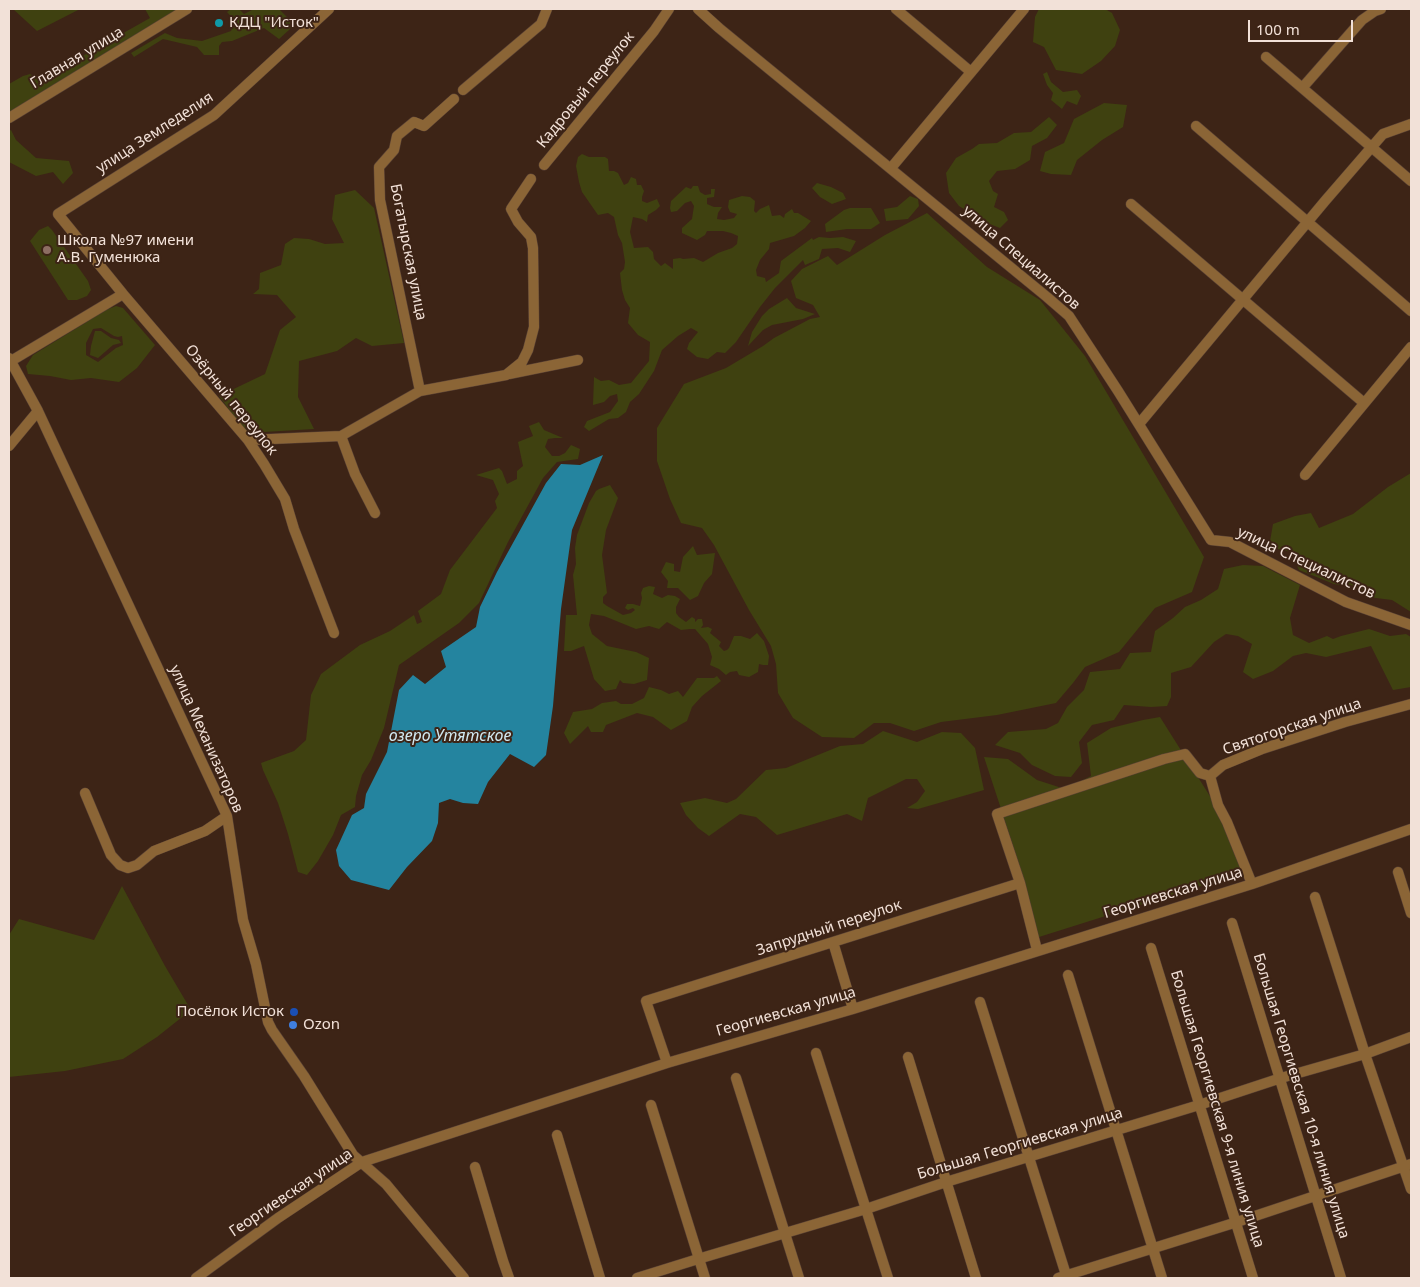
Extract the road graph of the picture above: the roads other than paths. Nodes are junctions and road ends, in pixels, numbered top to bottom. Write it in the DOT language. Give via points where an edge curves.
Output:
graph roads {
  1 [pos="188,9"];
  2 [pos="329,9"];
  3 [pos="547,9"];
  4 [pos="669,9"];
  5 [pos="698,9"];
  6 [pos="896,9"];
  7 [pos="1024,9"];
  8 [pos="1381,9"];
  9 [pos="1266,56"];
  10 [pos="971,72"];
  11 [pos="1303,87"];
  12 [pos="463,90"];
  13 [pos="454,99"];
  14 [pos="9,118"];
  15 [pos="1411,124"];
  16 [pos="1196,126"];
  17 [pos="1372,147"];
  18 [pos="544,165"];
  19 [pos="891,168"];
  20 [pos="531,179"];
  21 [pos="1411,181"];
  22 [pos="1131,204"];
  23 [pos="58,214"];
  24 [pos="1307,221"];
  25 [pos="123,294"];
  26 [pos="1243,299"];
  27 [pos="1411,311"];
  28 [pos="1411,346"];
  29 [pos="10,359"];
  30 [pos="578,360"];
  31 [pos="506,375"];
  32 [pos="420,391"];
  33 [pos="1364,403"];
  34 [pos="38,412"];
  35 [pos="1139,424"];
  36 [pos="341,436"];
  37 [pos="248,440"];
  38 [pos="9,446"];
  39 [pos="1304,475"];
  40 [pos="375,513"];
  41 [pos="1411,625"];
  42 [pos="334,633"];
  43 [pos="1411,704"];
  44 [pos="1210,776"];
  45 [pos="85,793"];
  46 [pos="227,816"];
  47 [pos="1411,829"];
  48 [pos="1398,872"];
  49 [pos="1020,883"];
  50 [pos="1252,884"];
  51 [pos="1315,897"];
  52 [pos="1411,913"];
  53 [pos="1232,923"];
  54 [pos="833,942"];
  55 [pos="1152,948"];
  56 [pos="1038,950"];
  57 [pos="1068,975"];
  58 [pos="980,1002"];
  59 [pos="853,1009"];
  60 [pos="1411,1037"];
  61 [pos="816,1052"];
  62 [pos="1365,1054"];
  63 [pos="908,1057"];
  64 [pos="667,1063"];
  65 [pos="736,1078"];
  66 [pos="1281,1078"];
  67 [pos="651,1105"];
  68 [pos="1199,1105"];
  69 [pos="1116,1130"];
  70 [pos="557,1135"];
  71 [pos="1028,1158"];
  72 [pos="362,1162"];
  73 [pos="1407,1165"];
  74 [pos="475,1167"];
  75 [pos="946,1182"];
  76 [pos="1411,1189"];
  77 [pos="1315,1196"];
  78 [pos="866,1209"];
  79 [pos="1236,1222"];
  80 [pos="785,1233"];
  81 [pos="1153,1248"];
  82 [pos="698,1259"];
  83 [pos="1064,1277"];
  84 [pos="196,1278"];
  85 [pos="464,1278"];
  86 [pos="509,1278"];
  87 [pos="600,1278"];
  88 [pos="637,1278"];
  89 [pos="705,1278"];
  90 [pos="799,1278"];
  91 [pos="888,1278"];
  92 [pos="976,1278"];
  93 [pos="1162,1278"];
  94 [pos="1253,1278"];
  95 [pos="1341,1278"];
  1 -- 14 [label="street, Главная улица"];
  2 -- 23 [label="street, улица Земледелия" via="214,115"];
  3 -- 12 [label="street" via="541,24"];
  4 -- 18 [label="street, Кадровый переулок"];
  5 -- 19 [label="street, улица Специалистов"];
  6 -- 10 [label="street"];
  7 -- 10 [label="street"];
  8 -- 11 [label="street" via="1362,20"];
  9 -- 11 [label="street"];
  10 -- 19 [label="street"];
  11 -- 17 [label="street"];
  13 -- 32 [label="street, Богатырская улица" via="424,126 414,122 397,136 394,150 379,167 380,200"];
  15 -- 17 [label="street" via="1383,134"];
  16 -- 24 [label="street"];
  17 -- 21 [label="street"];
  17 -- 24 [label="street"];
  19 -- 35 [label="street, улица Специалистов" via="1069,316"];
  20 -- 31 [label="street" via="511,209 531,236 534,327 522,362"];
  22 -- 26 [label="street"];
  23 -- 25 [label="street, Озёрный переулок"];
  24 -- 26 [label="street"];
  24 -- 27 [label="street"];
  25 -- 29 [label="street"];
  25 -- 37 [label="street, Озёрный переулок"];
  26 -- 33 [label="street"];
  26 -- 35 [label="street"];
  28 -- 33 [label="street"];
  29 -- 34 [label="street, улица Механизаторов"];
  30 -- 31 [label="street"];
  31 -- 32 [label="street"];
  32 -- 36 [label="street"];
  33 -- 39 [label="street"];
  34 -- 38 [label="street"];
  34 -- 46 [label="street, улица Механизаторов"];
  35 -- 41 [label="street, улица Специалистов" via="1211,540 1230,542 1346,602"];
  36 -- 37 [label="street"];
  36 -- 40 [label="street" via="355,474"];
  37 -- 42 [label="street, Озёрный переулок" via="285,499"];
  43 -- 44 [label="street, Святогорская улица" via="1262,749 1223,765"];
  44 -- 49 [label="street" via="1200,773 1185,754 997,814"];
  44 -- 50 [label="street" via="1218,805"];
  45 -- 46 [label="street" via="111,855 128,868 154,851 205,831"];
  46 -- 72 [label="street, улица Механизаторов" via="243,920 268,1022 353,1154"];
  47 -- 50 [label="street, Георгиевская улица"];
  48 -- 52 [label="street"];
  49 -- 54 [label="street, Запрудный переулок"];
  49 -- 56 [label="street"];
  50 -- 56 [label="street, Георгиевская улица"];
  51 -- 62 [label="street"];
  53 -- 66 [label="street, Большая Георгиевская 10-я линия улица"];
  54 -- 59 [label="street"];
  54 -- 64 [label="street, Запрудный переулок" via="646,1001"];
  55 -- 68 [label="street, Большая Георгиевская 9-я линия улица"];
  56 -- 59 [label="street, Георгиевская улица"];
  57 -- 69 [label="street"];
  58 -- 71 [label="street"];
  59 -- 64 [label="street, Георгиевская улица"];
  60 -- 62 [label="street, Большая Георгиевская улица"];
  61 -- 78 [label="street"];
  62 -- 66 [label="street, Большая Георгиевская улица"];
  62 -- 73 [label="street"];
  63 -- 75 [label="street"];
  64 -- 72 [label="street, Георгиевская улица"];
  65 -- 80 [label="street"];
  66 -- 68 [label="street, Большая Георгиевская улица"];
  66 -- 77 [label="street, Большая Георгиевская 10-я линия улица"];
  67 -- 82 [label="street"];
  68 -- 69 [label="street, Большая Георгиевская улица"];
  68 -- 79 [label="street, Большая Георгиевская 9-я линия улица"];
  69 -- 71 [label="street, Большая Георгиевская улица"];
  69 -- 81 [label="street"];
  70 -- 87 [label="street"];
  71 -- 75 [label="street, Большая Георгиевская улица"];
  71 -- 83 [label="street"];
  72 -- 84 [label="street, Георгиевская улица"];
  72 -- 85 [label="street, улица Механизаторов" via="386,1184"];
  73 -- 76 [label="street"];
  73 -- 77 [label="street"];
  74 -- 86 [label="street"];
  75 -- 78 [label="street, Большая Георгиевская улица"];
  75 -- 92 [label="street"];
  77 -- 79 [label="street"];
  77 -- 95 [label="street, Большая Георгиевская 10-я линия улица"];
  78 -- 80 [label="street, Большая Георгиевская улица"];
  78 -- 91 [label="street"];
  79 -- 81 [label="street"];
  79 -- 94 [label="street, Большая Георгиевская 9-я линия улица"];
  80 -- 82 [label="street, Большая Георгиевская улица"];
  80 -- 90 [label="street"];
  81 -- 83 [label="street"];
  81 -- 93 [label="street"];
  82 -- 88 [label="street, Большая Георгиевская улица"];
  82 -- 89 [label="street"];
}
